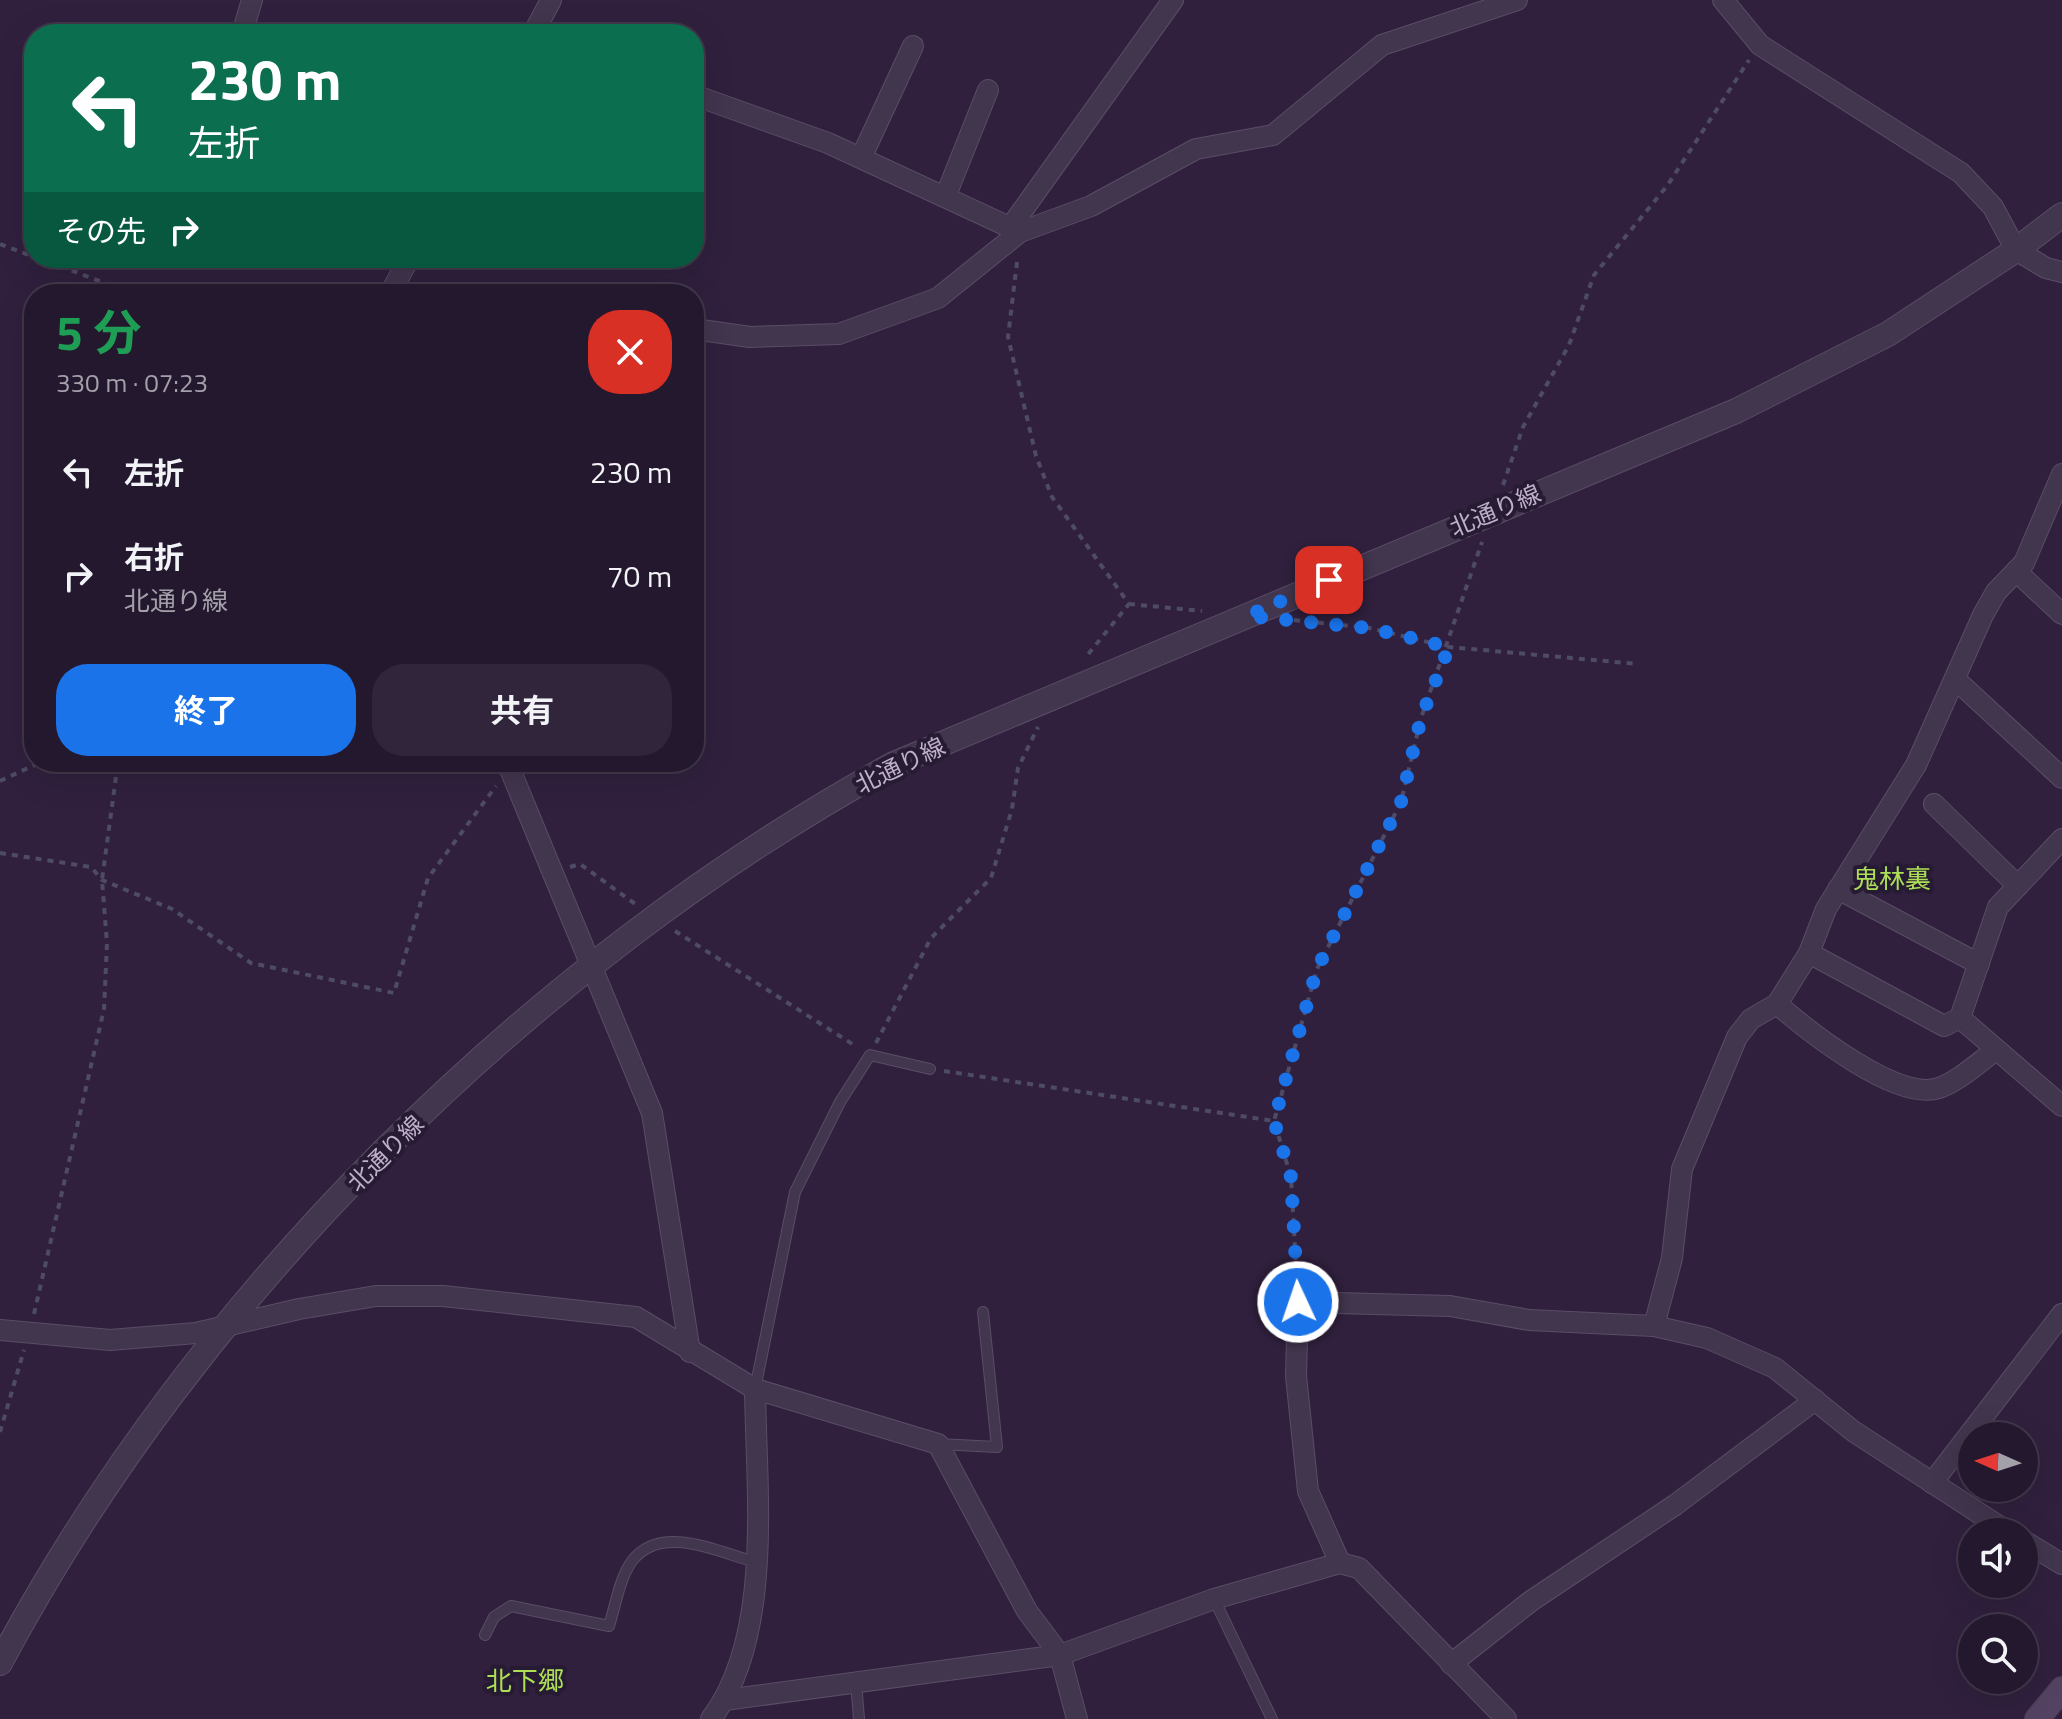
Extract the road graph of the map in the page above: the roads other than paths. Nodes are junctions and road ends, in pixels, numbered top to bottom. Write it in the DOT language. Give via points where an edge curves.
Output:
graph roads {
  1 [pos="252,0"];
  2 [pos="551,0"];
  3 [pos="1173,0"];
  4 [pos="1517,0"];
  5 [pos="1723,0"];
  6 [pos="245,24"];
  7 [pos="538,24"];
  8 [pos="913,46"];
  9 [pos="988,90"];
  10 [pos="704,99"];
  11 [pos="861,158"];
  12 [pos="946,195"];
  13 [pos="2062,215"];
  14 [pos="1016,228"];
  15 [pos="2016,250"];
  16 [pos="2062,272"];
  17 [pos="704,330"];
  18 [pos="2062,474"];
  19 [pos="2016,571"];
  20 [pos="2062,614"];
  21 [pos="1955,679"];
  22 [pos="511,772"];
  23 [pos="2062,778"];
  24 [pos="1934,804"];
  25 [pos="2062,839"];
  26 [pos="2018,886"];
  27 [pos="1838,889"];
  28 [pos="1809,953"];
  29 [pos="1979,964"];
  30 [pos="591,966"];
  31 [pos="1777,1004"];
  32 [pos="1960,1018"];
  33 [pos="1996,1050"];
  34 [pos="930,1069"];
  35 [pos="2062,1106"];
  36 [pos="983,1312"];
  37 [pos="2062,1314"];
  38 [pos="225,1326"];
  39 [pos="1654,1326"];
  40 [pos="0,1330"];
  41 [pos="690,1352"];
  42 [pos="755,1389"];
  43 [pos="1815,1400"];
  44 [pos="938,1444"];
  45 [pos="1932,1483"];
  46 [pos="1986,1518"];
  47 [pos="2038,1549"];
  48 [pos="755,1562"];
  49 [pos="1340,1563"];
  50 [pos="2062,1564"];
  51 [pos="1214,1599"];
  52 [pos="485,1635"];
  53 [pos="1060,1655"];
  54 [pos="0,1663"];
  55 [pos="1451,1664"];
  56 [pos="856,1682"];
  57 [pos="2062,1689"];
  58 [pos="725,1700"];
  59 [pos="711,1719"];
  60 [pos="859,1719"];
  61 [pos="1077,1719"];
  62 [pos="1272,1719"];
  63 [pos="1506,1719"];
  64 [pos="2037,1719"];
  1 -- 6 [label="street"];
  2 -- 7 [label="street"];
  3 -- 14 [label="street"];
  4 -- 14 [label="street" via="1382,45 1273,135 1196,149 1091,206"];
  5 -- 15 [label="street" via="1760,45 1961,173 1993,207"];
  8 -- 11 [label="street"];
  9 -- 12 [label="street"];
  10 -- 11 [label="street"];
  11 -- 12 [label="street"];
  12 -- 14 [label="street"];
  13 -- 15 [label="street, 北通り線"];
  14 -- 17 [label="street" via="938,298 839,334 750,337"];
  15 -- 16 [label="street"];
  15 -- 30 [label="street, 北通り線" via="1888,334 1736,411 894,764 818,806"];
  18 -- 19 [label="street"];
  19 -- 20 [label="street"];
  19 -- 21 [label="street" via="1983,615"];
  21 -- 23 [label="street"];
  21 -- 27 [label="street" via="1916,765"];
  22 -- 30 [label="street"];
  24 -- 26 [label="street"];
  25 -- 26 [label="street"];
  26 -- 29 [label="street" via="1998,907"];
  27 -- 28 [label="street"];
  27 -- 29 [label="street"];
  28 -- 31 [label="street"];
  28 -- 32 [label="street" via="1944,1026"];
  29 -- 32 [label="street"];
  30 -- 38 [label="street, 北通り線" via="475,1062 359,1177"];
  30 -- 41 [label="street" via="652,1113"];
  31 -- 33 [label="street" via="1819,1041 1907,1089 1938,1088"];
  31 -- 39 [label="street" via="1751,1019 1737,1037 1682,1169 1672,1258"];
  32 -- 33 [label="street"];
  33 -- 35 [label="street"];
  34 -- 42 [label="lane" via="870,1055 840,1102 795,1192"];
  36 -- 44 [label="lane" via="997,1447"];
  37 -- 45 [label="street"];
  38 -- 40 [label="street" via="110,1340"];
  38 -- 41 [label="street" via="376,1296 443,1296 636,1317"];
  38 -- 54 [label="street, 北通り線" via="135,1443 38,1592"];
  39 -- 43 [label="street" via="1707,1338 1775,1368"];
  39 -- 49 [label="street" via="1529,1320 1407,1303 1298,1302 1296,1376 1308,1491"];
  41 -- 42 [label="street"];
  42 -- 44 [label="street"];
  42 -- 48 [label="street"];
  43 -- 45 [label="street"];
  43 -- 55 [label="street" via="1675,1505 1531,1601"];
  44 -- 53 [label="street" via="1027,1611"];
  45 -- 46 [label="street"];
  47 -- 50 [label="street"];
  48 -- 52 [label="lane" via="669,1540 645,1548 630,1563 609,1626 511,1606 494,1617"];
  48 -- 58 [label="street" via="752,1619"];
  49 -- 51 [label="street"];
  49 -- 55 [label="street" via="1359,1568"];
  51 -- 53 [label="street"];
  51 -- 62 [label="lane"];
  53 -- 56 [label="street"];
  53 -- 61 [label="street"];
  55 -- 63 [label="street"];
  56 -- 58 [label="street"];
  56 -- 60 [label="lane"];
  57 -- 64 [label="main road"];
  58 -- 59 [label="street"];
}
